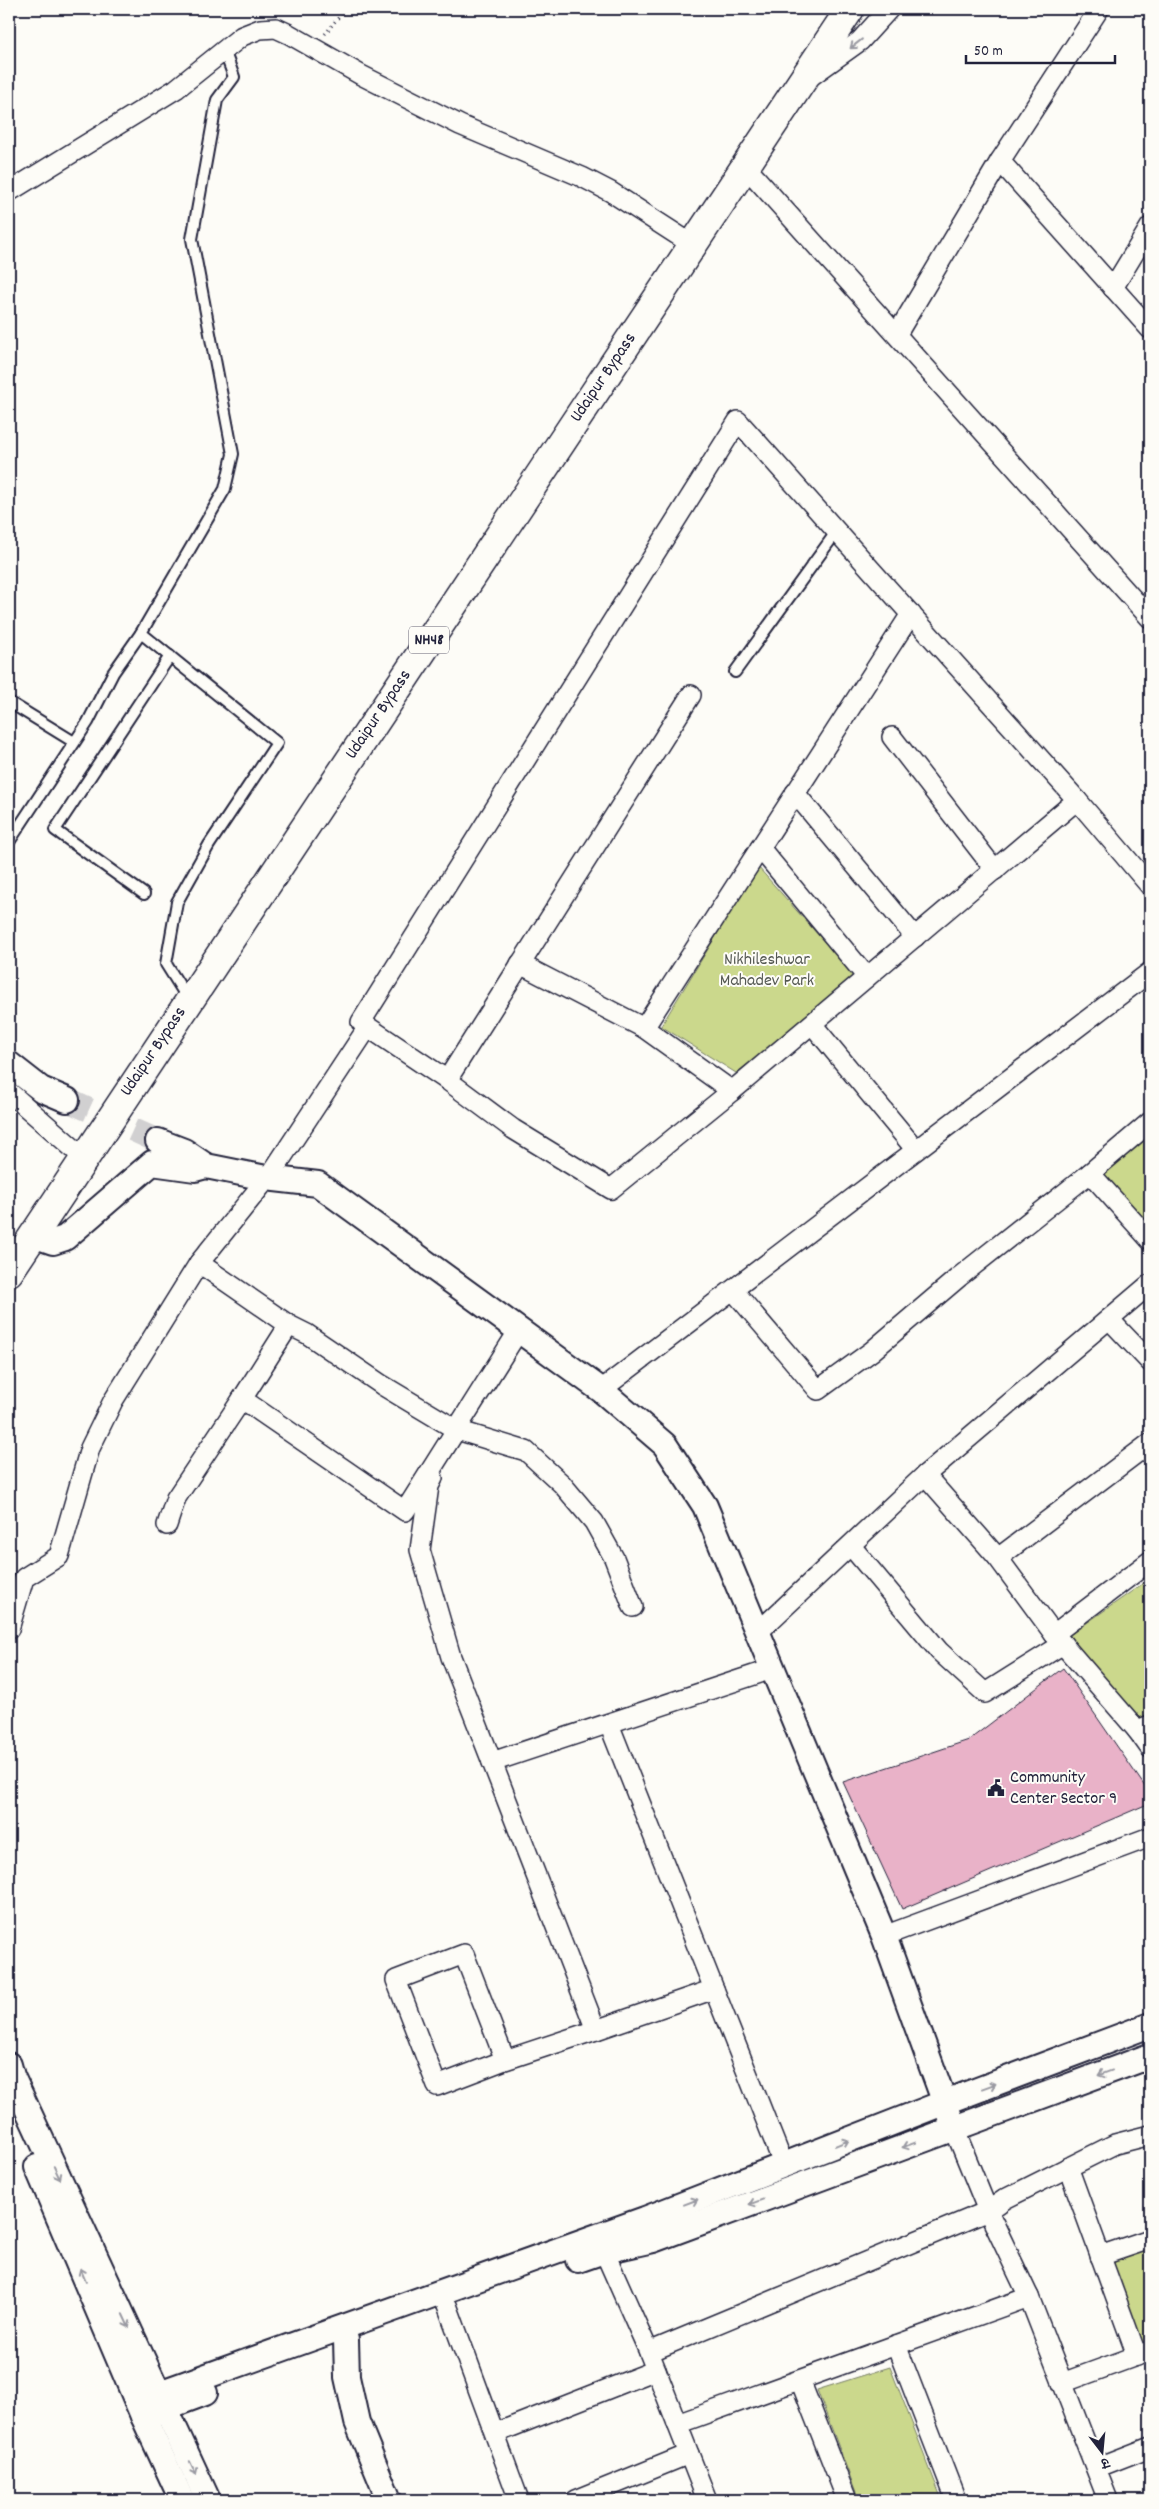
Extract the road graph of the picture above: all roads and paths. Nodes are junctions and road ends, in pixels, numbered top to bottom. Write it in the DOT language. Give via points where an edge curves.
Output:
graph roads {
  1 [pos="349,9"];
  2 [pos="850,9"];
  3 [pos="889,9"];
  4 [pos="1099,9"];
  5 [pos="314,48"];
  6 [pos="224,50"];
  7 [pos="799,84"];
  8 [pos="1000,161"];
  9 [pos="745,166"];
  10 [pos="12,190"];
  11 [pos="1150,227"];
  12 [pos="693,245"];
  13 [pos="1113,288"];
  14 [pos="1150,329"];
  15 [pos="897,334"];
  16 [pos="836,531"];
  17 [pos="911,614"];
  18 [pos="1150,618"];
  19 [pos="141,633"];
  20 [pos="170,656"];
  21 [pos="735,672"];
  22 [pos="691,695"];
  23 [pos="9,702"];
  24 [pos="892,737"];
  25 [pos="74,742"];
  26 [pos="795,793"];
  27 [pos="1077,800"];
  28 [pos="9,842"];
  29 [pos="760,848"];
  30 [pos="995,870"];
  31 [pos="1150,886"];
  32 [pos="144,894"];
  33 [pos="915,937"];
  34 [pos="520,964"];
  35 [pos="1150,972"];
  36 [pos="867,977"];
  37 [pos="188,1000"];
  38 [pos="812,1024"];
  39 [pos="368,1027"];
  40 [pos="644,1028"];
  41 [pos="9,1064"];
  42 [pos="447,1080"];
  43 [pos="732,1091"];
  44 [pos="9,1092"];
  45 [pos="67,1100"];
  46 [pos="1150,1122"];
  47 [pos="158,1141"];
  48 [pos="916,1150"];
  49 [pos="83,1158"];
  50 [pos="206,1166"];
  51 [pos="1090,1173"];
  52 [pos="266,1178"];
  53 [pos="33,1235"];
  54 [pos="1150,1240"];
  55 [pos="199,1263"];
  56 [pos="9,1272"];
  57 [pos="1150,1284"];
  58 [pos="733,1290"];
  59 [pos="1109,1319"];
  60 [pos="289,1326"];
  61 [pos="519,1330"];
  62 [pos="1150,1362"];
  63 [pos="601,1390"];
  64 [pos="242,1399"];
  65 [pos="457,1430"];
  66 [pos="1150,1443"];
  67 [pos="925,1475"];
  68 [pos="167,1525"];
  69 [pos="851,1546"];
  70 [pos="998,1558"];
  71 [pos="1150,1561"];
  72 [pos="633,1607"];
  73 [pos="9,1629"];
  74 [pos="757,1634"];
  75 [pos="1059,1639"];
  76 [pos="772,1668"];
  77 [pos="609,1724"];
  78 [pos="1144,1728"];
  79 [pos="1150,1748"];
  80 [pos="492,1762"];
  81 [pos="1150,1837"];
  82 [pos="884,1936"];
  83 [pos="714,1989"];
  84 [pos="1150,2026"];
  85 [pos="596,2030"];
  86 [pos="1150,2056"];
  87 [pos="504,2060"];
  88 [pos="9,2065"];
  89 [pos="9,2102"];
  90 [pos="943,2103"];
  91 [pos="954,2128"];
  92 [pos="1150,2135"];
  93 [pos="784,2166"];
  94 [pos="1068,2167"];
  95 [pos="988,2210"];
  96 [pos="649,2230"];
  97 [pos="1150,2239"];
  98 [pos="604,2251"];
  99 [pos="1100,2256"];
  100 [pos="1029,2297"];
  101 [pos="447,2305"];
  102 [pos="346,2340"];
  103 [pos="896,2345"];
  104 [pos="649,2352"];
  105 [pos="1144,2354"];
  106 [pos="656,2370"];
  107 [pos="800,2380"];
  108 [pos="1062,2383"];
  109 [pos="151,2404"];
  110 [pos="677,2424"];
  111 [pos="496,2433"];
  112 [pos="1150,2447"];
  113 [pos="689,2454"];
  114 [pos="1096,2468"];
  115 [pos="182,2500"];
  116 [pos="208,2500"];
  117 [pos="389,2500"];
  118 [pos="519,2500"];
  119 [pos="576,2500"];
  120 [pos="707,2500"];
  121 [pos="846,2500"];
  122 [pos="956,2500"];
  123 [pos="1108,2500"];
  1 -- 5 [label="path" via="342,13"];
  2 -- 7 [label="highway, Udaipur Bypass / NH48"];
  3 -- 7 [label="street, one-way" via="860,41"];
  4 -- 8 [label="street"];
  5 -- 6 [label="street" via="276,28 260,29 242,36"];
  5 -- 12 [label="street" via="388,90 460,125 611,192"];
  6 -- 10 [label="street" via="176,89"];
  6 -- 19 [label="lane" via="234,77 217,100 192,240 233,454 225,489"];
  7 -- 9 [label="highway, Udaipur Bypass / NH48"];
  8 -- 13 [label="street"];
  8 -- 15 [label="street"];
  9 -- 12 [label="highway, Udaipur Bypass / NH48"];
  9 -- 15 [label="street"];
  11 -- 13 [label="street"];
  12 -- 37 [label="highway, Udaipur Bypass / NH48"];
  13 -- 14 [label="street"];
  15 -- 18 [label="street"];
  16 -- 17 [label="street"];
  16 -- 21 [label="lane"];
  16 -- 39 [label="street" via="738,421 361,1022"];
  17 -- 26 [label="street"];
  17 -- 27 [label="street"];
  19 -- 20 [label="lane"];
  19 -- 25 [label="lane"];
  20 -- 32 [label="lane" via="55,830"];
  20 -- 37 [label="lane" via="276,743 209,845 177,902 166,964"];
  22 -- 34 [label="street"];
  23 -- 25 [label="lane"];
  24 -- 30 [label="street"];
  25 -- 28 [label="lane"];
  26 -- 29 [label="street"];
  26 -- 33 [label="street"];
  27 -- 30 [label="street"];
  27 -- 31 [label="street"];
  29 -- 36 [label="street"];
  29 -- 40 [label="street"];
  30 -- 33 [label="street"];
  33 -- 36 [label="street"];
  34 -- 40 [label="street"];
  34 -- 42 [label="street"];
  35 -- 48 [label="street"];
  36 -- 38 [label="street"];
  37 -- 49 [label="highway, Udaipur Bypass / NH48"];
  38 -- 43 [label="street"];
  38 -- 48 [label="street"];
  39 -- 42 [label="street"];
  39 -- 52 [label="street"];
  40 -- 43 [label="street"];
  41 -- 45 [label="street" via="41,1089"];
  42 -- 43 [label="street" via="513,1129 611,1189"];
  44 -- 49 [label="street"];
  46 -- 51 [label="street"];
  47 -- 50 [label="street" via="184,1150"];
  48 -- 58 [label="street"];
  49 -- 53 [label="highway, Udaipur Bypass / NH48"];
  50 -- 52 [label="street"];
  50 -- 53 [label="street" via="195,1169 152,1162 65,1238 52,1242"];
  51 -- 54 [label="street"];
  51 -- 58 [label="street" via="872,1351 818,1390"];
  52 -- 55 [label="street"];
  52 -- 61 [label="street" via="318,1184"];
  53 -- 56 [label="highway, Udaipur Bypass / NH48"];
  55 -- 60 [label="street"];
  55 -- 73 [label="street" via="113,1401 90,1448 59,1556 24,1578"];
  57 -- 59 [label="street"];
  58 -- 63 [label="street"];
  59 -- 62 [label="street"];
  59 -- 67 [label="street"];
  60 -- 64 [label="street"];
  60 -- 65 [label="street"];
  61 -- 63 [label="street"];
  61 -- 65 [label="street"];
  63 -- 74 [label="street" via="665,1445 700,1498"];
  64 -- 65 [label="street" via="405,1511"];
  64 -- 68 [label="street" via="176,1498"];
  65 -- 72 [label="street" via="526,1451 562,1484 594,1522 614,1558"];
  65 -- 80 [label="street" via="429,1486 420,1550 451,1657"];
  66 -- 70 [label="street"];
  67 -- 69 [label="street"];
  67 -- 70 [label="street"];
  69 -- 74 [label="street"];
  69 -- 75 [label="street" via="939,1651 985,1694"];
  70 -- 75 [label="street"];
  71 -- 75 [label="street"];
  74 -- 76 [label="street"];
  75 -- 78 [label="street"];
  76 -- 77 [label="street"];
  76 -- 82 [label="street"];
  77 -- 80 [label="street"];
  77 -- 83 [label="street"];
  78 -- 79 [label="street"];
  80 -- 85 [label="street"];
  81 -- 82 [label="street"];
  82 -- 90 [label="street"];
  83 -- 85 [label="street"];
  83 -- 93 [label="street"];
  90 -- 84 [label="street, one-way"];
  85 -- 87 [label="street"];
  86 -- 91 [label="street, one-way"];
  87 -- 87 [label="street" via="464,1954 396,1980 437,2086"];
  88 -- 109 [label="street, one-way"];
  109 -- 89 [label="street, one-way"];
  90 -- 91 [label="street"];
  93 -- 90 [label="street, one-way"];
  91 -- 95 [label="street"];
  91 -- 96 [label="street, one-way"];
  92 -- 94 [label="street" via="1115,2144"];
  96 -- 93 [label="street, one-way"];
  94 -- 95 [label="street"];
  94 -- 99 [label="street"];
  95 -- 100 [label="street"];
  95 -- 104 [label="street"];
  96 -- 98 [label="street"];
  96 -- 109 [label="street"];
  97 -- 99 [label="street"];
  98 -- 101 [label="street"];
  98 -- 104 [label="street"];
  99 -- 105 [label="street"];
  100 -- 103 [label="street"];
  100 -- 108 [label="street"];
  101 -- 102 [label="street"];
  101 -- 111 [label="street"];
  102 -- 109 [label="street"];
  102 -- 117 [label="street" via="347,2377 356,2422"];
  103 -- 107 [label="street"];
  103 -- 122 [label="street"];
  104 -- 106 [label="street"];
  105 -- 108 [label="street"];
  106 -- 110 [label="street"];
  106 -- 111 [label="street"];
  107 -- 110 [label="street"];
  107 -- 121 [label="street"];
  108 -- 114 [label="street"];
  109 -- 115 [label="street"];
  109 -- 116 [label="street, one-way"];
  110 -- 113 [label="street"];
  111 -- 118 [label="street"];
  112 -- 114 [label="street"];
  113 -- 119 [label="street"];
  113 -- 120 [label="street"];
  114 -- 123 [label="street"];
}
